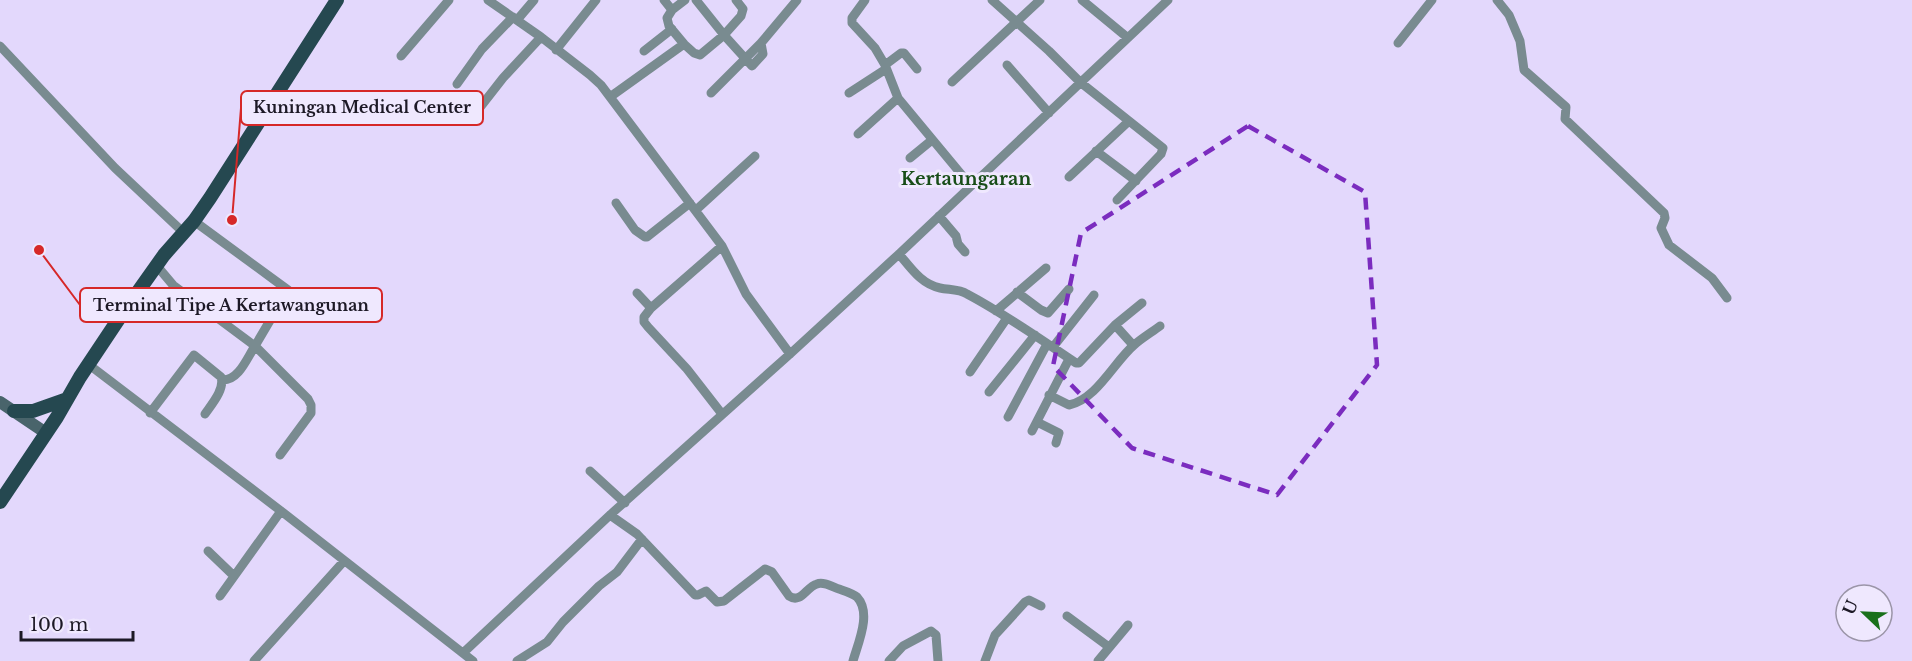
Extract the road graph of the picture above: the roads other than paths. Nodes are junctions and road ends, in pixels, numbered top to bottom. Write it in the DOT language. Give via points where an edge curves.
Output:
graph roads {
  1 [pos="338,0"];
  2 [pos="449,0"];
  3 [pos="488,0"];
  4 [pos="596,0"];
  5 [pos="663,0"];
  6 [pos="685,0"];
  7 [pos="696,0"];
  8 [pos="736,0"];
  9 [pos="797,0"];
  10 [pos="865,0"];
  11 [pos="992,0"];
  12 [pos="1040,0"];
  13 [pos="1082,0"];
  14 [pos="1168,0"];
  15 [pos="1432,0"];
  16 [pos="1497,0"];
  17 [pos="530,1"];
  18 [pos="672,10"];
  19 [pos="515,19"];
  20 [pos="1017,22"];
  21 [pos="672,29"];
  22 [pos="724,35"];
  23 [pos="541,37"];
  24 [pos="1128,38"];
  25 [pos="1398,43"];
  26 [pos="684,44"];
  27 [pos="0,46"];
  28 [pos="556,50"];
  29 [pos="644,51"];
  30 [pos="401,56"];
  31 [pos="1007,64"];
  32 [pos="751,65"];
  33 [pos="886,67"];
  34 [pos="917,69"];
  35 [pos="952,82"];
  36 [pos="1080,82"];
  37 [pos="457,84"];
  38 [pos="711,93"];
  39 [pos="849,93"];
  40 [pos="610,98"];
  41 [pos="898,98"];
  42 [pos="478,110"];
  43 [pos="1049,113"];
  44 [pos="1129,121"];
  45 [pos="858,134"];
  46 [pos="932,140"];
  47 [pos="1096,152"];
  48 [pos="755,156"];
  49 [pos="910,158"];
  50 [pos="1069,177"];
  51 [pos="1136,181"];
  52 [pos="972,186"];
  53 [pos="1118,201"];
  54 [pos="616,203"];
  55 [pos="693,207"];
  56 [pos="939,216"];
  57 [pos="194,221"];
  58 [pos="184,233"];
  59 [pos="722,246"];
  60 [pos="965,252"];
  61 [pos="899,254"];
  62 [pos="157,266"];
  63 [pos="1046,268"];
  64 [pos="1069,289"];
  65 [pos="1017,292"];
  66 [pos="637,293"];
  67 [pos="1094,295"];
  68 [pos="1727,298"];
  69 [pos="1142,303"];
  70 [pos="651,308"];
  71 [pos="996,311"];
  72 [pos="1007,318"];
  73 [pos="1115,325"];
  74 [pos="1161,326"];
  75 [pos="1035,335"];
  76 [pos="1133,345"];
  77 [pos="255,346"];
  78 [pos="1050,346"];
  79 [pos="790,354"];
  80 [pos="1069,359"];
  81 [pos="88,364"];
  82 [pos="970,372"];
  83 [pos="223,380"];
  84 [pos="989,392"];
  85 [pos="1049,395"];
  86 [pos="68,399"];
  87 [pos="0,402"];
  88 [pos="14,411"];
  89 [pos="150,413"];
  90 [pos="205,414"];
  91 [pos="722,414"];
  92 [pos="1008,417"];
  93 [pos="46,433"];
  94 [pos="1056,443"];
  95 [pos="280,455"];
  96 [pos="590,471"];
  97 [pos="0,502"];
  98 [pos="625,503"];
  99 [pos="281,511"];
  100 [pos="610,515"];
  101 [pos="642,539"];
  102 [pos="208,551"];
  103 [pos="344,561"];
  104 [pos="234,576"];
  105 [pos="220,596"];
  106 [pos="1041,606"];
  107 [pos="1067,616"];
  108 [pos="1128,625"];
  109 [pos="1109,647"];
  110 [pos="463,653"];
  111 [pos="254,661"];
  112 [pos="473,661"];
  113 [pos="517,661"];
  114 [pos="853,661"];
  115 [pos="889,661"];
  116 [pos="938,661"];
  117 [pos="985,661"];
  118 [pos="1098,661"];
  1 -- 57 [label="main road"];
  2 -- 30 [label="street"];
  3 -- 19 [label="street"];
  4 -- 28 [label="street"];
  5 -- 18 [label="street"];
  6 -- 18 [label="street"];
  7 -- 22 [label="street"];
  8 -- 22 [label="street" via="743,14"];
  9 -- 32 [label="street" via="761,43"];
  10 -- 33 [label="street" via="852,23"];
  11 -- 20 [label="street"];
  12 -- 20 [label="street"];
  13 -- 24 [label="street"];
  14 -- 24 [label="street"];
  15 -- 25 [label="street"];
  16 -- 68 [label="street" via="1509,15 1520,41 1524,70 1564,106 1565,119 1664,213 1661,228 1669,245 1712,278"];
  17 -- 19 [label="street"];
  18 -- 21 [label="street" via="667,22"];
  19 -- 23 [label="street"];
  19 -- 37 [label="street" via="482,49"];
  20 -- 35 [label="street"];
  20 -- 36 [label="street"];
  21 -- 26 [label="street"];
  21 -- 29 [label="street"];
  22 -- 26 [label="street" via="700,56"];
  22 -- 32 [label="street"];
  23 -- 28 [label="street"];
  23 -- 42 [label="street"];
  24 -- 36 [label="street"];
  26 -- 40 [label="street"];
  27 -- 58 [label="street" via="115,168"];
  28 -- 40 [label="street" via="590,75"];
  31 -- 43 [label="street"];
  32 -- 38 [label="street"];
  33 -- 34 [label="street" via="901,52"];
  33 -- 39 [label="street"];
  33 -- 41 [label="street"];
  36 -- 43 [label="street"];
  36 -- 44 [label="street"];
  40 -- 55 [label="street"];
  41 -- 45 [label="street"];
  41 -- 46 [label="street"];
  43 -- 52 [label="street"];
  44 -- 47 [label="street"];
  44 -- 51 [label="street" via="1162,148"];
  46 -- 49 [label="street"];
  46 -- 52 [label="street"];
  47 -- 50 [label="street"];
  47 -- 51 [label="street"];
  48 -- 55 [label="street"];
  51 -- 53 [label="street"];
  52 -- 56 [label="street"];
  54 -- 55 [label="street" via="635,230 645,237"];
  55 -- 59 [label="street"];
  56 -- 60 [label="street"];
  56 -- 61 [label="street"];
  57 -- 58 [label="main road"];
  57 -- 77 [label="street" via="288,290"];
  58 -- 62 [label="main road"];
  59 -- 70 [label="street"];
  59 -- 79 [label="street" via="746,294"];
  61 -- 71 [label="street" via="927,284 965,292"];
  61 -- 79 [label="street"];
  62 -- 77 [label="street" via="173,285"];
  62 -- 81 [label="main road"];
  63 -- 65 [label="street"];
  64 -- 65 [label="street" via="1048,313"];
  65 -- 71 [label="street"];
  66 -- 70 [label="street"];
  67 -- 78 [label="street"];
  69 -- 73 [label="street"];
  70 -- 91 [label="street" via="644,321"];
  71 -- 72 [label="street"];
  72 -- 75 [label="street"];
  72 -- 82 [label="street"];
  73 -- 76 [label="street"];
  73 -- 80 [label="street" via="1079,363"];
  74 -- 76 [label="street"];
  75 -- 78 [label="street"];
  75 -- 84 [label="street"];
  76 -- 85 [label="street" via="1076,404 1069,405"];
  77 -- 83 [label="street" via="235,376"];
  77 -- 95 [label="street" via="311,405 311,412"];
  78 -- 80 [label="street"];
  78 -- 92 [label="street"];
  79 -- 91 [label="street"];
  80 -- 85 [label="street"];
  81 -- 86 [label="main road"];
  81 -- 89 [label="street"];
  83 -- 89 [label="street" via="194,355"];
  83 -- 90 [label="street"];
  85 -- 94 [label="street" via="1035,426 1059,433"];
  86 -- 88 [label="main road" via="33,411"];
  86 -- 93 [label="main road"];
  87 -- 88 [label="main road"];
  88 -- 93 [label="main road"];
  89 -- 99 [label="street"];
  91 -- 98 [label="street"];
  93 -- 97 [label="main road"];
  96 -- 98 [label="street"];
  98 -- 100 [label="street"];
  99 -- 103 [label="street"];
  99 -- 104 [label="street"];
  100 -- 101 [label="street"];
  100 -- 110 [label="street"];
  101 -- 113 [label="street" via="617,572 547,642"];
  101 -- 114 [label="street" via="695,595 706,591 719,602 765,569 794,599 821,583 855,596 864,621"];
  102 -- 104 [label="street"];
  103 -- 110 [label="street"];
  103 -- 111 [label="street"];
  104 -- 105 [label="street"];
  106 -- 117 [label="street" via="1025,602 995,634"];
  107 -- 109 [label="street"];
  108 -- 109 [label="street"];
  109 -- 118 [label="street"];
  110 -- 112 [label="street"];
  115 -- 116 [label="street" via="903,646 931,631 936,636"];
}
